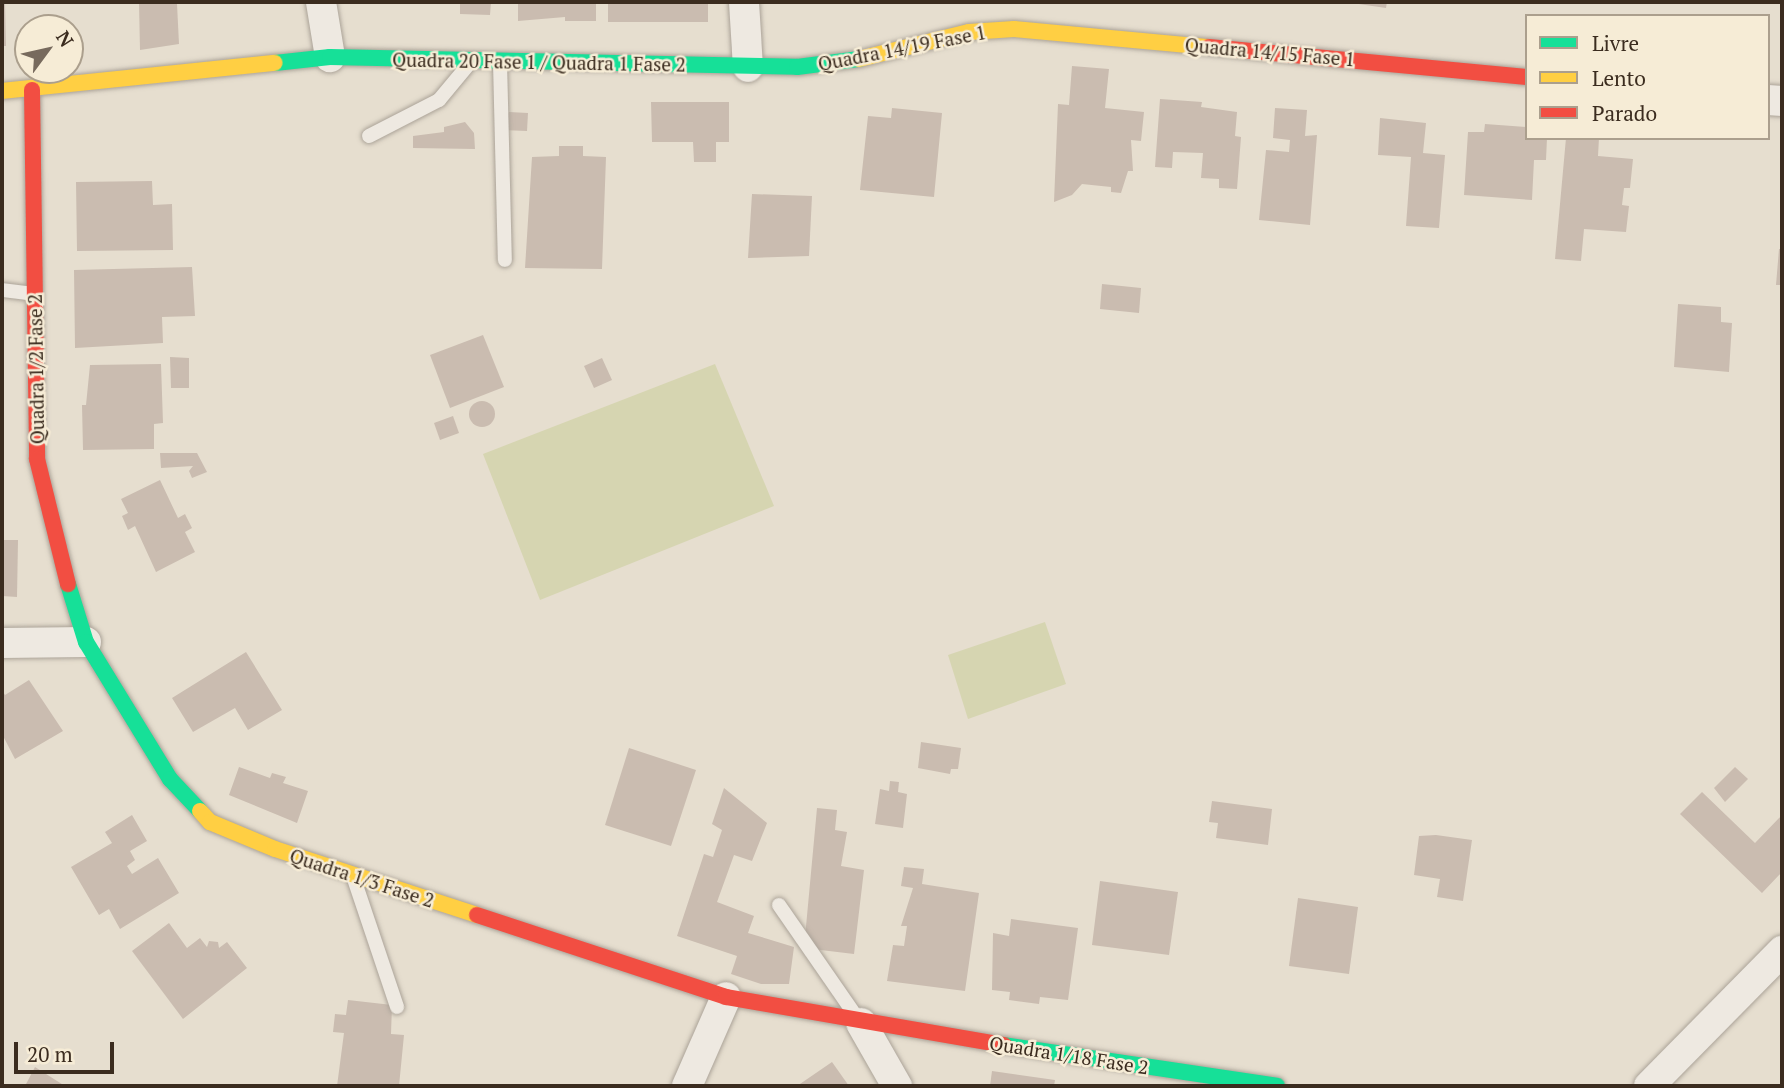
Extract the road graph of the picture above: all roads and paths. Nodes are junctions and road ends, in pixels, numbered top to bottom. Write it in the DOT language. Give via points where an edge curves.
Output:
graph roads {
  1 [pos="321,2"];
  2 [pos="744,2"];
  3 [pos="1014,30"];
  4 [pos="330,57"];
  5 [pos="472,60"];
  6 [pos="500,61"];
  7 [pos="748,66"];
  8 [pos="1525,77"];
  9 [pos="32,90"];
  10 [pos="2,91"];
  11 [pos="369,136"];
  12 [pos="505,260"];
  13 [pos="2,290"];
  14 [pos="35,294"];
  15 [pos="86,642"];
  16 [pos="2,643"];
  17 [pos="352,875"];
  18 [pos="779,905"];
  19 [pos="1782,951"];
  20 [pos="726,997"];
  21 [pos="397,1007"];
  22 [pos="861,1023"];
  23 [pos="687,1086"];
  24 [pos="897,1086"];
  25 [pos="1277,1086"];
  26 [pos="1649,1086"];
  1 -- 4 [label="street"];
  2 -- 7 [label="street"];
  3 -- 7 [label="street, Quadra 14/19 Fase 1" via="970,32 839,64"];
  3 -- 8 [label="street, Quadra 14/15 Fase 1"];
  4 -- 5 [label="street, Quadra 20 Fase 1 / Quadra 1 Fase 2"];
  4 -- 9 [label="street, Quadra 20 Fase 1 / Quadra 1 Fase 2"];
  5 -- 6 [label="street, Quadra 20 Fase 1 / Quadra 1 Fase 2"];
  5 -- 11 [label="lane" via="439,100"];
  6 -- 7 [label="street, Quadra 20 Fase 1 / Quadra 1 Fase 2"];
  6 -- 12 [label="lane"];
  9 -- 10 [label="street, Quadra 20 Fase 1 / Quadra 1 Fase 2"];
  9 -- 14 [label="street, Quadra 1/2 Fase 2"];
  13 -- 14 [label="lane"];
  14 -- 15 [label="street, Quadra 1/2 Fase 2" via="37,459 65,583"];
  15 -- 16 [label="street"];
  15 -- 17 [label="street, Quadra 1/3 Fase 2" via="191,807 236,835"];
  17 -- 20 [label="street, Quadra 1/3 Fase 2"];
  17 -- 21 [label="lane"];
  18 -- 22 [label="lane"];
  19 -- 26 [label="street"];
  20 -- 22 [label="street, Quadra 1/3 Fase 2"];
  20 -- 23 [label="street"];
  22 -- 24 [label="street"];
  22 -- 25 [label="street, Quadra 1/18 Fase 2"];
}
